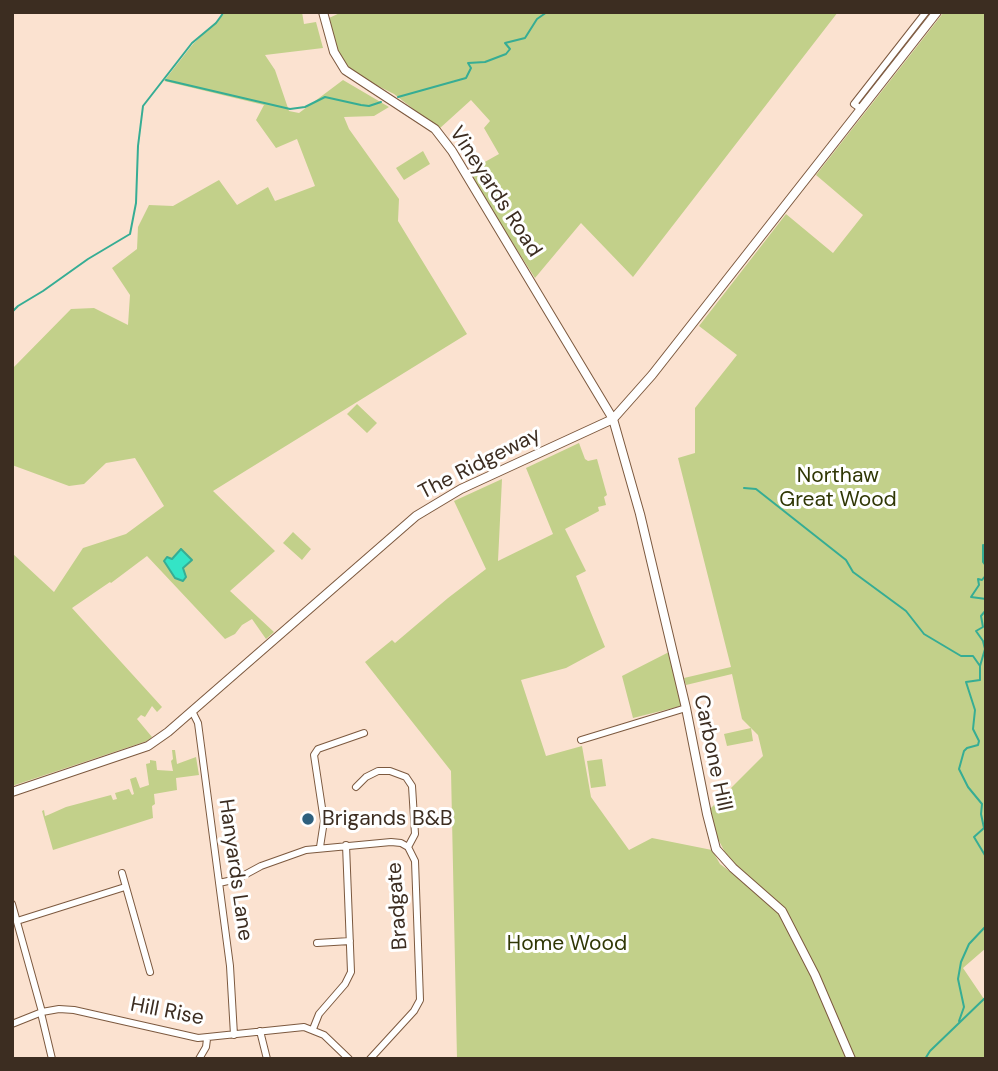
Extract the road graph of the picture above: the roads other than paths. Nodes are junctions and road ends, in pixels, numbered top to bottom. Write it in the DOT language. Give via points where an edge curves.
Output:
graph roads {
  1 [pos="323,12"];
  2 [pos="926,12"];
  3 [pos="937,12"];
  4 [pos="861,109"];
  5 [pos="614,419"];
  6 [pos="686,708"];
  7 [pos="192,710"];
  8 [pos="364,733"];
  9 [pos="581,740"];
  10 [pos="356,787"];
  11 [pos="12,792"];
  12 [pos="346,845"];
  13 [pos="320,847"];
  14 [pos="408,847"];
  15 [pos="122,873"];
  16 [pos="219,883"];
  17 [pos="125,887"];
  18 [pos="12,904"];
  19 [pos="17,921"];
  20 [pos="350,941"];
  21 [pos="317,943"];
  22 [pos="150,972"];
  23 [pos="41,1012"];
  24 [pos="12,1024"];
  25 [pos="313,1029"];
  26 [pos="260,1031"];
  27 [pos="234,1035"];
  28 [pos="207,1039"];
  29 [pos="348,1058"];
  30 [pos="52,1059"];
  31 [pos="199,1059"];
  32 [pos="267,1059"];
  33 [pos="370,1059"];
  34 [pos="851,1059"];
  1 -- 5 [label="street, Vineyards Road" via="337,60 345,70 435,129 452,152"];
  2 -- 4 [label="street, The Ridgeway" via="854,104"];
  3 -- 4 [label="street, The Ridgeway"];
  4 -- 5 [label="street, The Ridgeway"];
  5 -- 6 [label="street, Carbone Hill"];
  5 -- 7 [label="street, The Ridgeway" via="461,489 416,516"];
  6 -- 9 [label="street"];
  6 -- 34 [label="street, Carbone Hill" via="716,849 782,911"];
  7 -- 11 [label="street, The Ridgeway" via="148,746"];
  7 -- 16 [label="street, Hanyards Lane" via="198,723"];
  8 -- 13 [label="street" via="318,749 314,755 324,821"];
  10 -- 14 [label="street" via="379,771 406,777 412,786 415,834"];
  12 -- 13 [label="street, Bradgate"];
  12 -- 14 [label="street, Bradgate" via="396,842"];
  12 -- 20 [label="street"];
  13 -- 16 [label="street, Bradgate"];
  14 -- 33 [label="street, Bradgate" via="415,861 420,1000"];
  15 -- 17 [label="street"];
  16 -- 27 [label="street, Hanyards Lane"];
  17 -- 19 [label="street"];
  17 -- 22 [label="street"];
  18 -- 19 [label="street"];
  19 -- 23 [label="street"];
  20 -- 21 [label="street"];
  20 -- 25 [label="street" via="349,976"];
  23 -- 24 [label="street, Hill Rise"];
  23 -- 28 [label="street, Hill Rise" via="68,1009"];
  23 -- 30 [label="street"];
  25 -- 26 [label="street, Hill Rise"];
  25 -- 29 [label="street"];
  26 -- 27 [label="street, Hill Rise"];
  26 -- 32 [label="street"];
  27 -- 28 [label="street, Hill Rise"];
  28 -- 31 [label="street"];
}
